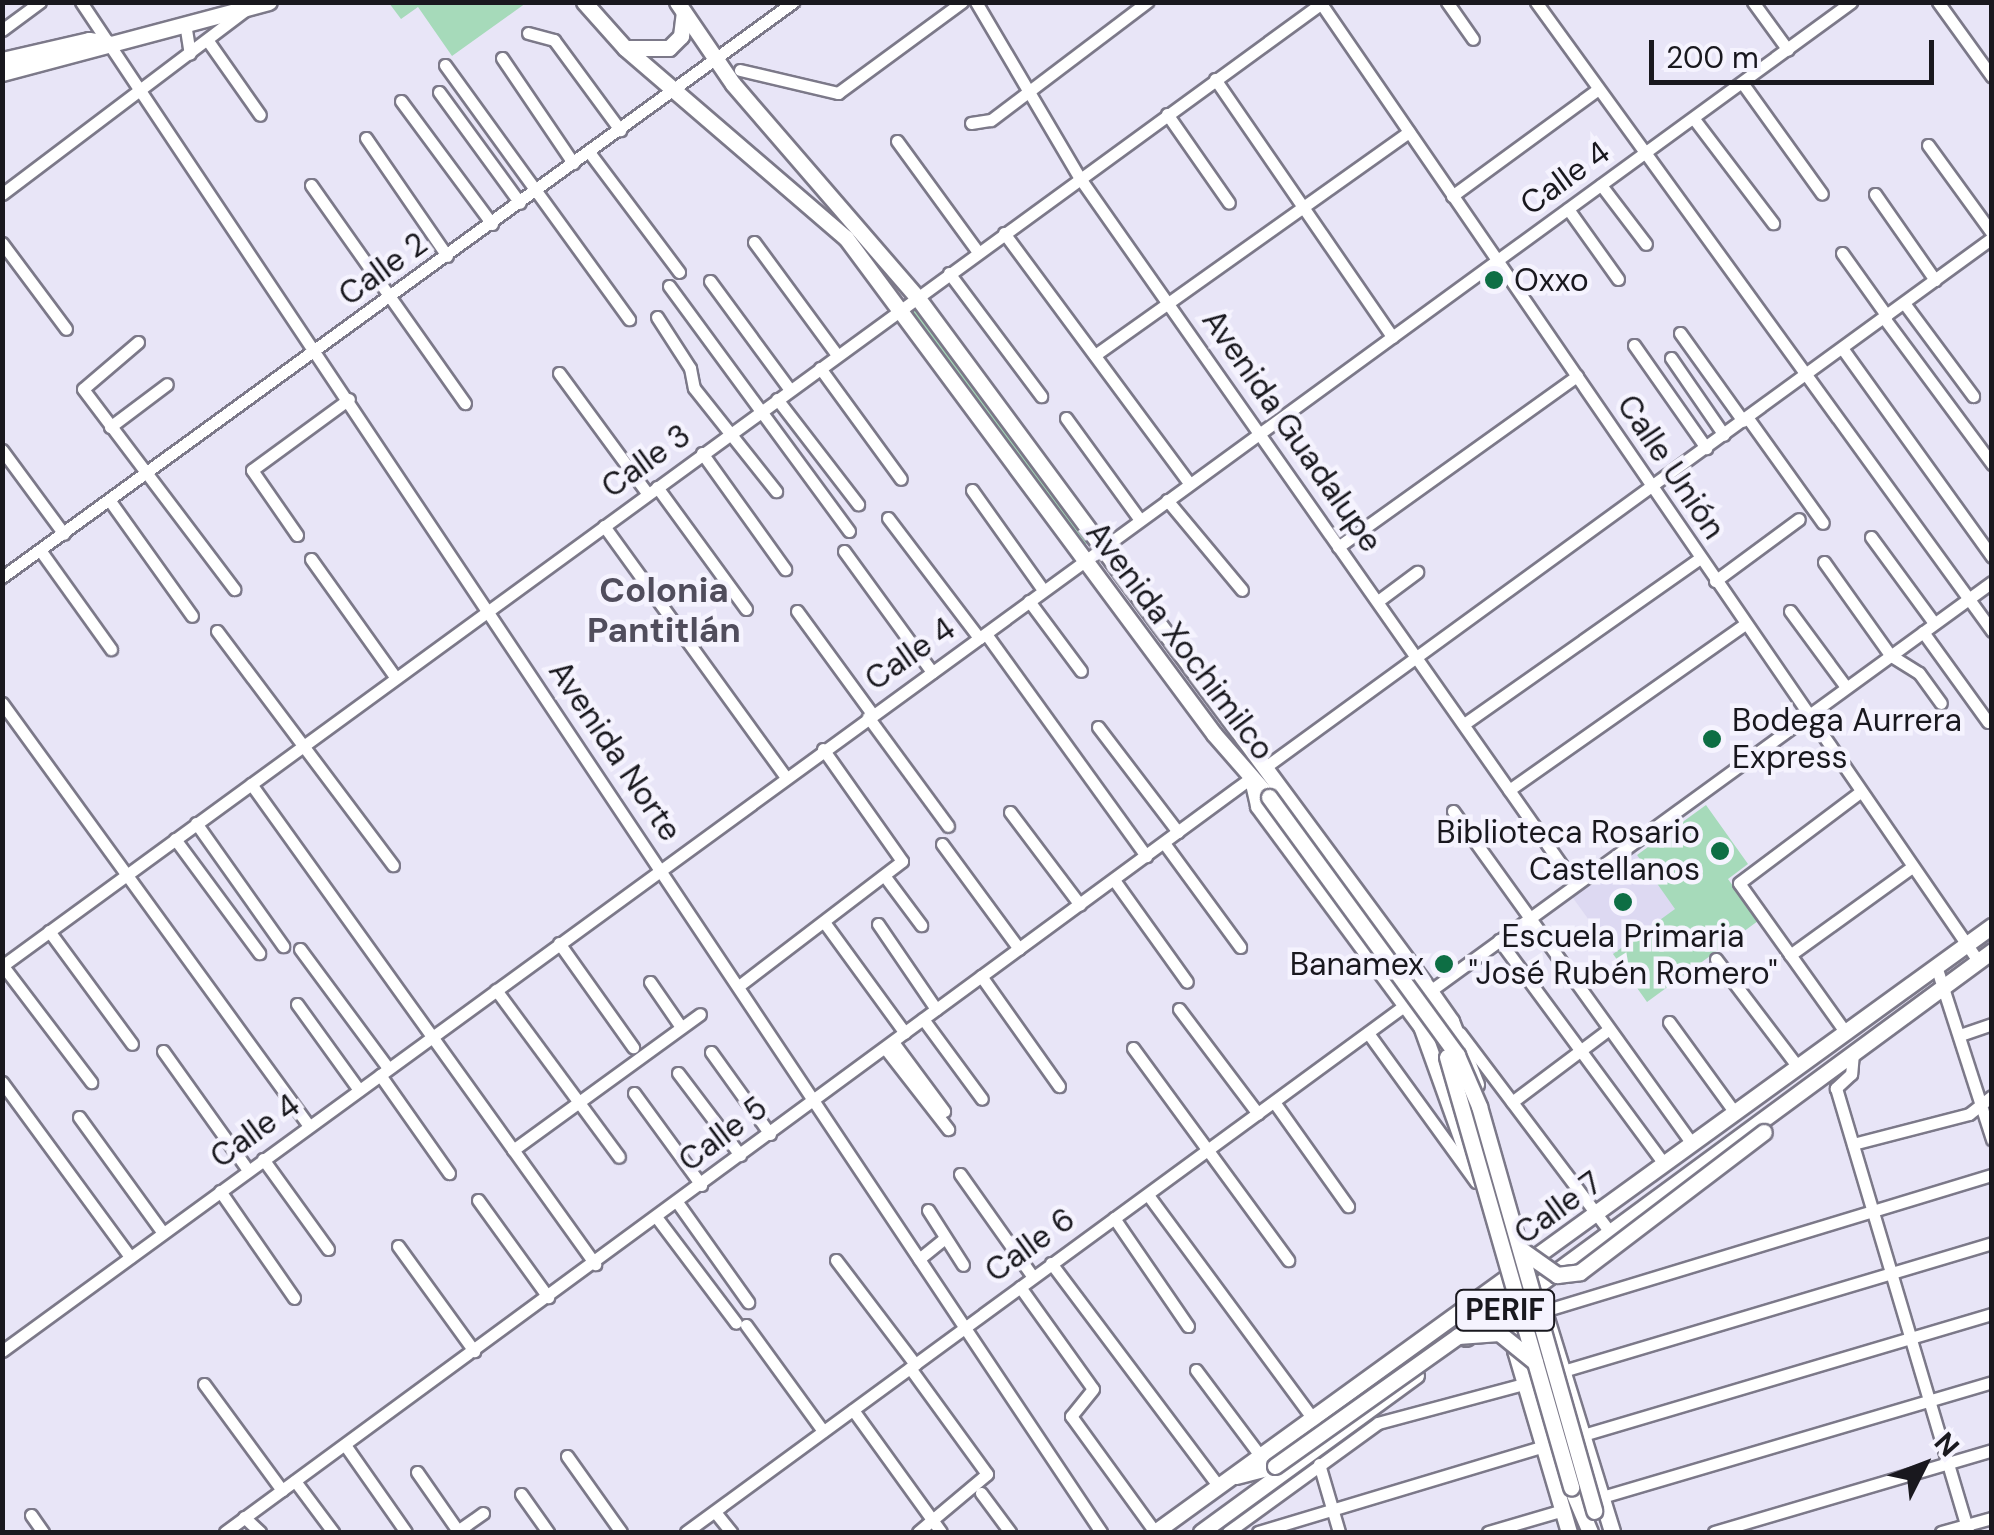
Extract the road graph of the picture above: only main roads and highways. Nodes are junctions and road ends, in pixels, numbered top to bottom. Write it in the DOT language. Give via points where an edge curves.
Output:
graph roads {
  1 [pos="268,2"];
  2 [pos="584,2"];
  3 [pos="681,8"];
  4 [pos="108,43"];
  5 [pos="625,48"];
  6 [pos="2,60"];
  7 [pos="2,73"];
  8 [pos="1258,773"];
  9 [pos="1992,926"];
  10 [pos="1985,956"];
  11 [pos="1430,991"];
  12 [pos="1808,1086"];
  13 [pos="1520,1229"];
  14 [pos="1492,1237"];
  15 [pos="1525,1256"];
  16 [pos="1565,1265"];
  17 [pos="1504,1281"];
  18 [pos="1536,1286"];
  19 [pos="1472,1304"];
  20 [pos="1510,1306"];
  21 [pos="1547,1319"];
  22 [pos="1486,1323"];
  23 [pos="1513,1328"];
  24 [pos="1535,1362"];
  25 [pos="1268,1461"];
  26 [pos="1598,1504"];
  27 [pos="1155,1532"];
  28 [pos="1202,1532"];
  29 [pos="1569,1532"];
  30 [pos="1593,1532"];
  31 [pos="1612,1532"];
  1 -- 4 [label="main road"];
  2 -- 5 [label="main road, Avenida Xochimilco"];
  3 -- 5 [label="main road" via="681,36 669,48"];
  3 -- 8 [label="main road, Avenida Xochimilco" via="715,60 917,297"];
  4 -- 6 [label="main road" via="89,40"];
  4 -- 7 [label="main road" via="92,53"];
  5 -- 8 [label="main road, Avenida Xochimilco" via="830,221 902,307 1086,561"];
  8 -- 11 [label="main road, Avenida Xochimilco"];
  8 -- 14 [label="main road, Avenida Xochimilco" via="1258,806 1408,1003 1430,1042"];
  8 -- 15 [label="main road, bridge" via="1457,1055"];
  9 -- 15 [label="main road, Calle 7 / PERIF" via="1596,1214"];
  10 -- 12 [label="main road, Calle 7 / PERIF"];
  11 -- 13 [label="main road, Avenida Xochimilco" via="1452,1021"];
  11 -- 24 [label="main road, bridge"];
  12 -- 15 [label="main road, bridge" via="1764,1132 1580,1272 1557,1275"];
  12 -- 16 [label="main road, Calle 7 / PERIF"];
  13 -- 14 [label="main road" via="1509,1242"];
  13 -- 15 [label="main road, Avenida Xochimilco"];
  14 -- 17 [label="main road, Avenida Xochimilco"];
  15 -- 17 [label="main road, Calle 7 / PERIF"];
  15 -- 18 [label="main road, Avenida Xochimilco"];
  15 -- 26 [label="main road, bridge"];
  16 -- 18 [label="main road, Calle 7 / PERIF"];
  16 -- 21 [label="main road"];
  17 -- 19 [label="main road, Calle 7 / PERIF"];
  17 -- 20 [label="main road, Avenida Xochimilco"];
  18 -- 20 [label="main road, Calle 7 / PERIF"];
  18 -- 21 [label="main road, Avenida Xochimilco"];
  19 -- 22 [label="main road" via="1486,1309"];
  19 -- 25 [label="main road, Calle 7 / PERIF"];
  20 -- 22 [label="main road, Calle 7 / PERIF"];
  20 -- 23 [label="main road, Avenida Xochimilco"];
  21 -- 23 [label="main road" via="1531,1316"];
  21 -- 26 [label="main road, Avenida Xochimilco"];
  22 -- 28 [label="main road, Calle 7 / PERIF"];
  23 -- 29 [label="main road, Avenida Xochimilco"];
  24 -- 25 [label="main road, bridge" via="1499,1333 1458,1336"];
  24 -- 30 [label="main road, bridge"];
  25 -- 27 [label="main road" via="1234,1476"];
  26 -- 30 [label="main road"];
  26 -- 31 [label="main road"];
}
